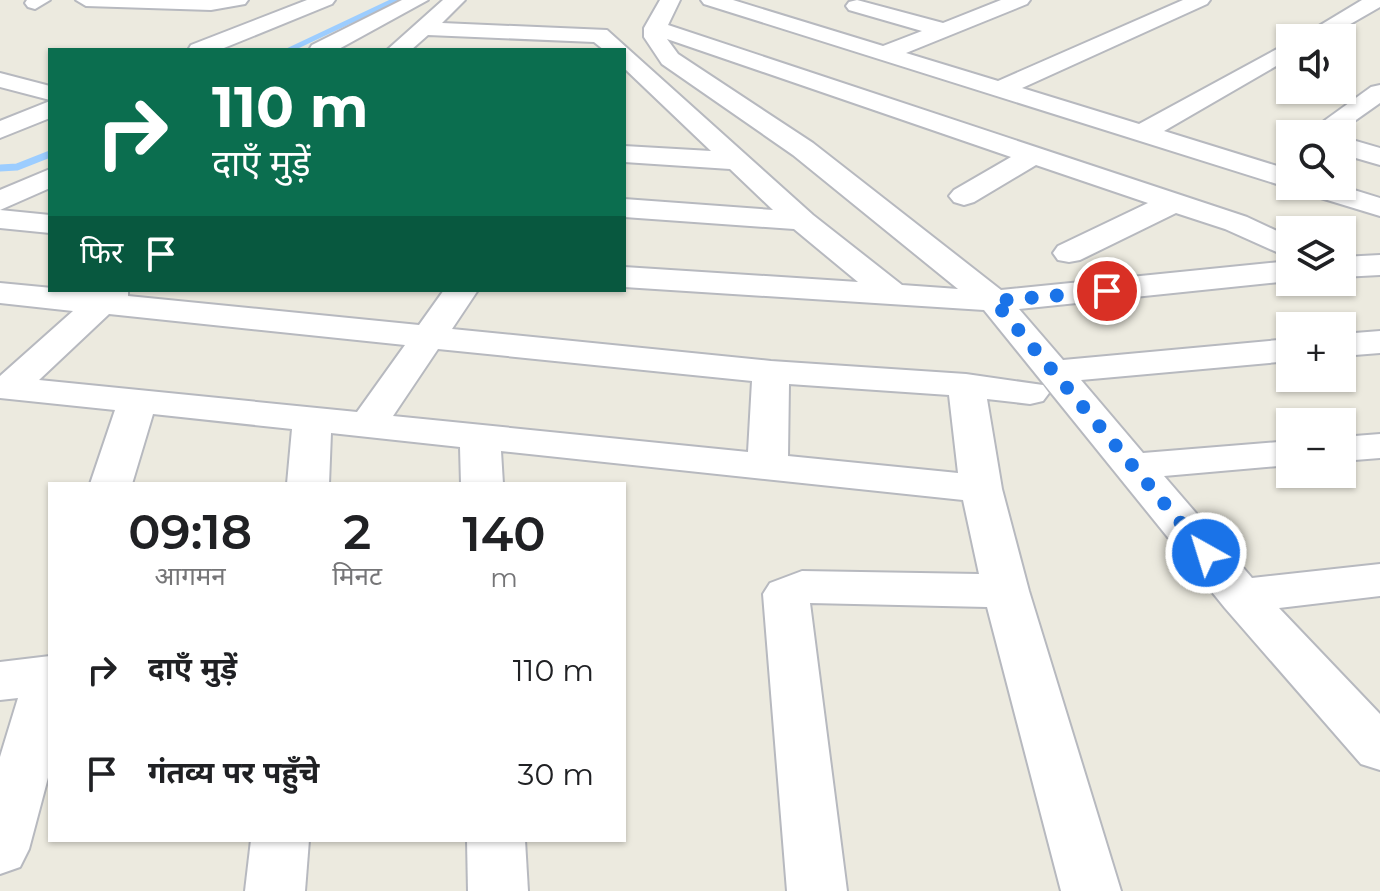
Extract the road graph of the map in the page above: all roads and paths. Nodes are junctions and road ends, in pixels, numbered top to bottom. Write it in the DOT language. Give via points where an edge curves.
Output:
graph roads {
  1 [pos="86,0"];
  2 [pos="238,0"];
  3 [pos="325,0"];
  4 [pos="418,0"];
  5 [pos="455,0"];
  6 [pos="670,0"];
  7 [pos="711,0"];
  8 [pos="1020,0"];
  9 [pos="1200,0"];
  10 [pos="856,6"];
  11 [pos="981,8"];
  12 [pos="1373,8"];
  13 [pos="588,11"];
  14 [pos="535,12"];
  15 [pos="1339,24"];
  16 [pos="423,28"];
  17 [pos="655,28"];
  18 [pos="944,30"];
  19 [pos="590,34"];
  20 [pos="533,35"];
  21 [pos="204,48"];
  22 [pos="324,48"];
  23 [pos="400,48"];
  24 [pos="616,48"];
  25 [pos="883,54"];
  26 [pos="626,57"];
  27 [pos="1276,57"];
  28 [pos="981,61"];
  29 [pos="947,72"];
  30 [pos="0,80"];
  31 [pos="1000,89"];
  32 [pos="48,92"];
  33 [pos="1380,92"];
  34 [pos="1353,109"];
  35 [pos="48,110"];
  36 [pos="1380,119"];
  37 [pos="1338,120"];
  38 [pos="0,130"];
  39 [pos="1140,134"];
  40 [pos="1356,149"];
  41 [pos="626,154"];
  42 [pos="1032,156"];
  43 [pos="1380,157"];
  44 [pos="738,161"];
  45 [pos="1276,162"];
  46 [pos="1262,171"];
  47 [pos="1276,175"];
  48 [pos="48,178"];
  49 [pos="964,196"];
  50 [pos="1356,200"];
  51 [pos="0,201"];
  52 [pos="1174,202"];
  53 [pos="1380,207"];
  54 [pos="626,208"];
  55 [pos="0,219"];
  56 [pos="802,221"];
  57 [pos="48,224"];
  58 [pos="1276,242"];
  59 [pos="1069,253"];
  60 [pos="1380,265"];
  61 [pos="1356,266"];
  62 [pos="1276,272"];
  63 [pos="626,277"];
  64 [pos="460,292"];
  65 [pos="895,296"];
  66 [pos="108,298"];
  67 [pos="994,301"];
  68 [pos="5,303"];
  69 [pos="427,339"];
  70 [pos="1380,342"];
  71 [pos="1356,344"];
  72 [pos="1276,352"];
  73 [pos="771,372"];
  74 [pos="1041,382"];
  75 [pos="966,385"];
  76 [pos="5,387"];
  77 [pos="138,400"];
  78 [pos="312,418"];
  79 [pos="368,424"];
  80 [pos="480,435"];
  81 [pos="1380,446"];
  82 [pos="1356,448"];
  83 [pos="1276,454"];
  84 [pos="1135,466"];
  85 [pos="767,468"];
  86 [pos="112,482"];
  87 [pos="308,482"];
  88 [pos="482,482"];
  89 [pos="981,489"];
  90 [pos="1380,580"];
  91 [pos="1006,591"];
  92 [pos="1241,596"];
  93 [pos="48,676"];
  94 [pos="0,681"];
  95 [pos="48,683"];
  96 [pos="1380,749"];
  97 [pos="280,842"];
  98 [pos="496,842"];
  99 [pos="0,849"];
  100 [pos="275,891"];
  101 [pos="498,891"];
  102 [pos="817,891"];
  103 [pos="1091,891"];
  1 -- 2 [label="street"];
  3 -- 21 [label="street"];
  4 -- 22 [label="street"];
  5 -- 16 [label="street"];
  6 -- 17 [label="street"];
  7 -- 25 [label="street"];
  8 -- 11 [label="street"];
  9 -- 31 [label="street"];
  10 -- 18 [label="street"];
  11 -- 18 [label="street"];
  12 -- 15 [label="street"];
  13 -- 19 [label="street"];
  14 -- 20 [label="street"];
  16 -- 20 [label="street"];
  16 -- 23 [label="street"];
  17 -- 42 [label="street"];
  17 -- 67 [label="street" via="655,43 670,59 812,156"];
  18 -- 25 [label="street"];
  19 -- 20 [label="street"];
  19 -- 24 [label="street" via="604,37"];
  25 -- 29 [label="street"];
  26 -- 44 [label="street"];
  27 -- 39 [label="street"];
  28 -- 29 [label="street"];
  29 -- 31 [label="street"];
  30 -- 32 [label="street"];
  31 -- 39 [label="street"];
  33 -- 34 [label="street"];
  34 -- 36 [label="street"];
  34 -- 37 [label="street"];
  35 -- 38 [label="street"];
  39 -- 46 [label="street"];
  40 -- 43 [label="street"];
  41 -- 44 [label="street"];
  42 -- 49 [label="street"];
  42 -- 52 [label="street" via="1084,184"];
  44 -- 56 [label="street"];
  45 -- 46 [label="street"];
  46 -- 47 [label="street"];
  48 -- 51 [label="street"];
  50 -- 53 [label="street"];
  52 -- 58 [label="street"];
  52 -- 59 [label="street"];
  54 -- 56 [label="street"];
  55 -- 57 [label="street"];
  56 -- 65 [label="street"];
  60 -- 61 [label="street"];
  62 -- 67 [label="street"];
  63 -- 65 [label="street"];
  64 -- 69 [label="street"];
  65 -- 67 [label="street"];
  66 -- 68 [label="street"];
  66 -- 69 [label="street"];
  66 -- 76 [label="street"];
  67 -- 74 [label="street"];
  69 -- 73 [label="street"];
  69 -- 79 [label="street"];
  70 -- 71 [label="street"];
  72 -- 74 [label="street"];
  73 -- 75 [label="street"];
  73 -- 85 [label="street"];
  74 -- 75 [label="street"];
  74 -- 84 [label="street"];
  75 -- 89 [label="street"];
  76 -- 77 [label="street"];
  77 -- 78 [label="street"];
  77 -- 86 [label="street"];
  78 -- 79 [label="street"];
  78 -- 87 [label="street"];
  79 -- 80 [label="street"];
  80 -- 85 [label="street"];
  80 -- 88 [label="street"];
  81 -- 82 [label="street"];
  83 -- 84 [label="street"];
  84 -- 92 [label="street"];
  85 -- 89 [label="street"];
  89 -- 91 [label="street"];
  90 -- 92 [label="street"];
  91 -- 102 [label="street" via="802,587 786,594"];
  91 -- 103 [label="street"];
  92 -- 96 [label="street"];
  93 -- 94 [label="street"];
  95 -- 99 [label="street"];
  97 -- 100 [label="street"];
  98 -- 101 [label="street"];
}
